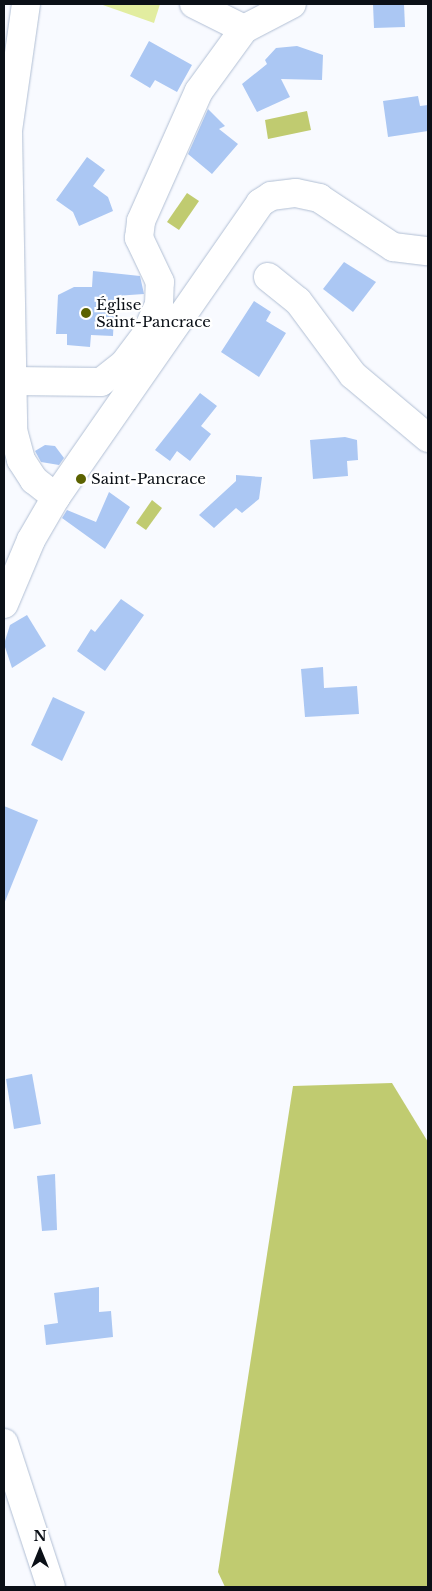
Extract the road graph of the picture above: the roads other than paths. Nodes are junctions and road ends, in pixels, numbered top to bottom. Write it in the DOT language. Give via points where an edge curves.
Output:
graph roads {
  1 [pos="26,4"];
  2 [pos="194,4"];
  3 [pos="292,4"];
  4 [pos="244,29"];
  5 [pos="428,252"];
  6 [pos="268,277"];
  7 [pos="12,381"];
  8 [pos="428,438"];
  9 [pos="56,497"];
  10 [pos="4,604"];
  11 [pos="4,1443"];
  12 [pos="51,1587"];
  1 -- 7 [label="street" via="8,131"];
  2 -- 4 [label="street"];
  3 -- 4 [label="street"];
  4 -- 7 [label="street" via="199,91 141,222 139,238 160,282 159,305 145,336 118,369 101,382"];
  5 -- 9 [label="street" via="392,247 319,198 271,196 246,219"];
  6 -- 8 [label="street" via="298,301 353,375"];
  7 -- 9 [label="street" via="13,430 22,460 34,480"];
  9 -- 10 [label="street" via="31,540"];
  11 -- 12 [label="street"];
}
